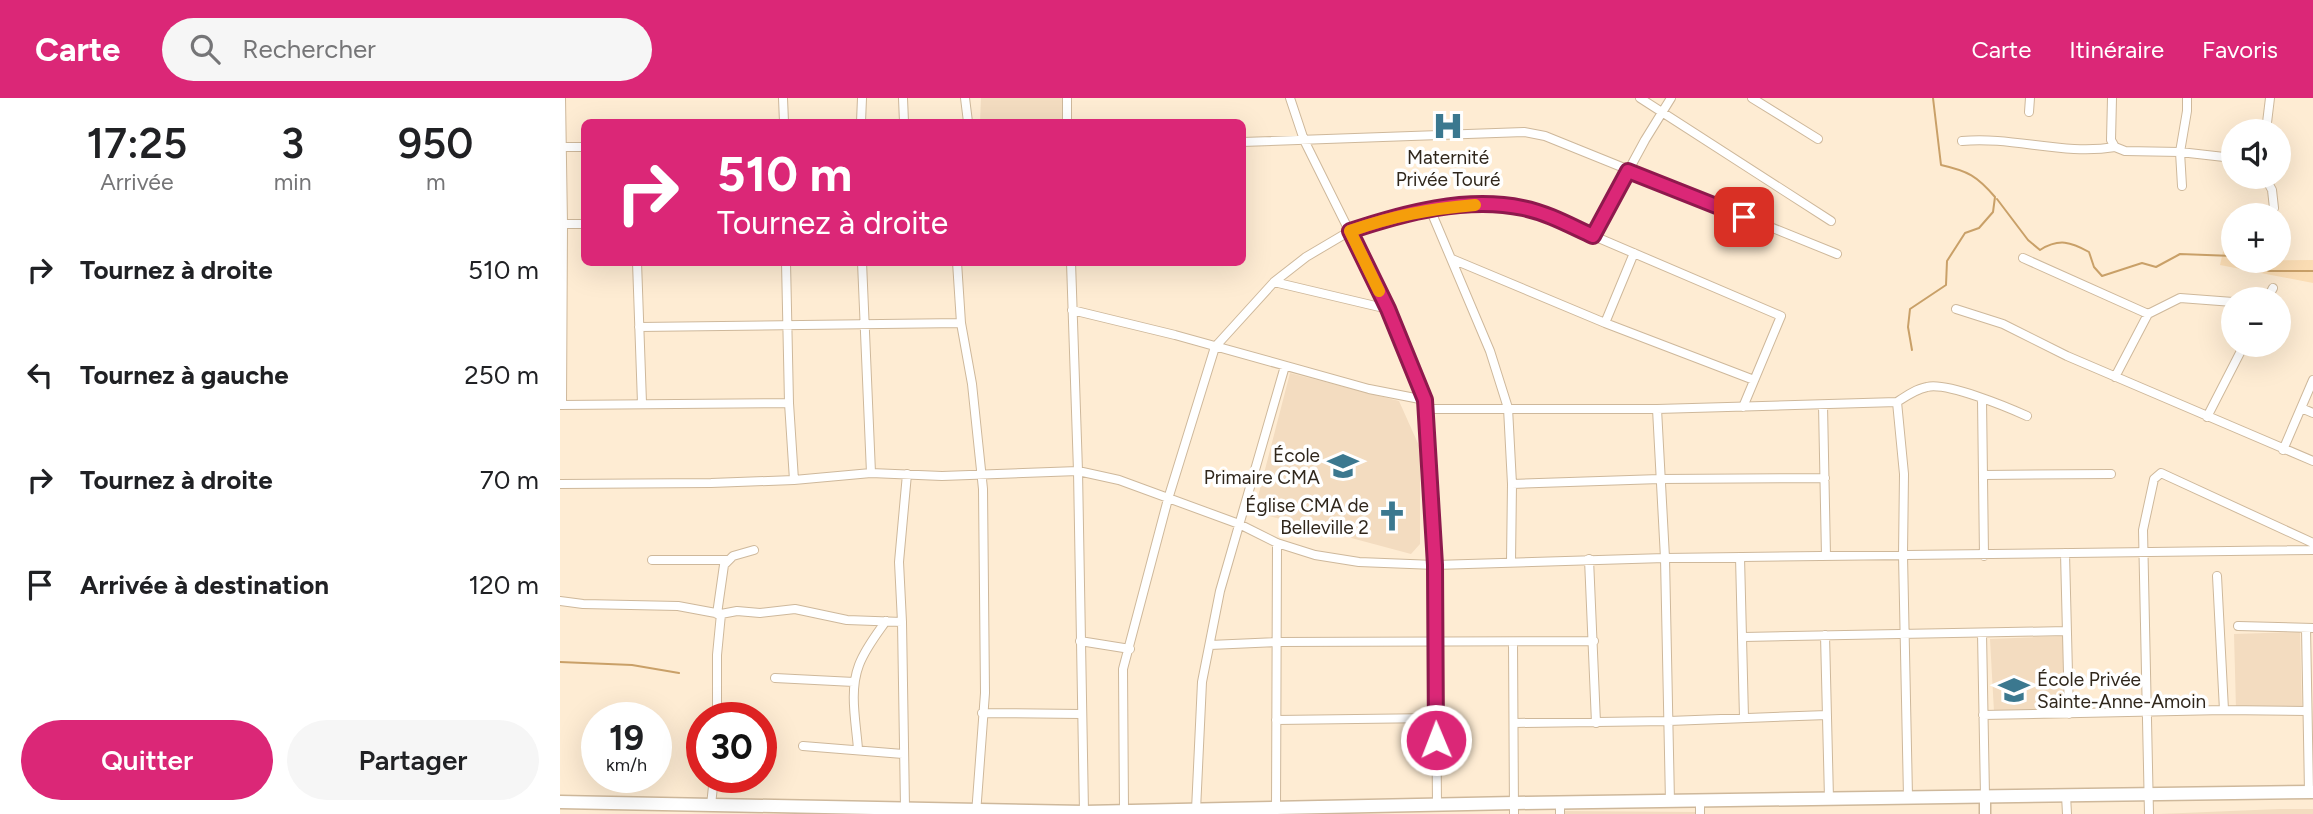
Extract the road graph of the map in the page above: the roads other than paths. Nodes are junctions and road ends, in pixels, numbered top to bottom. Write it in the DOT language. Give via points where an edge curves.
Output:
graph roads {
  1 [pos="561,98"];
  2 [pos="783,98"];
  3 [pos="862,98"];
  4 [pos="903,98"];
  5 [pos="965,98"];
  6 [pos="1067,98"];
  7 [pos="1290,98"];
  8 [pos="1640,98"];
  9 [pos="1671,98"];
  10 [pos="1752,98"];
  11 [pos="2030,98"];
  12 [pos="2112,98"];
  13 [pos="2187,98"];
  14 [pos="2270,98"];
  15 [pos="1661,112"];
  16 [pos="2029,112"];
  17 [pos="783,119"];
  18 [pos="861,119"];
  19 [pos="904,119"];
  20 [pos="968,119"];
  21 [pos="1067,119"];
  22 [pos="2267,119"];
  23 [pos="1818,139"];
  24 [pos="1304,140"];
  25 [pos="1962,141"];
  26 [pos="1246,142"];
  27 [pos="561,147"];
  28 [pos="581,147"];
  29 [pos="2115,147"];
  30 [pos="2180,152"];
  31 [pos="2221,157"];
  32 [pos="1628,171"];
  33 [pos="2182,186"];
  34 [pos="1430,209"];
  35 [pos="1831,221"];
  36 [pos="561,224"];
  37 [pos="581,224"];
  38 [pos="1350,231"];
  39 [pos="1593,236"];
  40 [pos="1634,253"];
  41 [pos="1837,254"];
  42 [pos="2023,258"];
  43 [pos="1452,259"];
  44 [pos="637,266"];
  45 [pos="786,266"];
  46 [pos="862,266"];
  47 [pos="957,266"];
  48 [pos="1071,266"];
  49 [pos="1274,282"];
  50 [pos="2221,301"];
  51 [pos="1388,309"];
  52 [pos="1956,309"];
  53 [pos="1072,310"];
  54 [pos="2148,314"];
  55 [pos="961,323"];
  56 [pos="1605,323"];
  57 [pos="865,324"];
  58 [pos="787,325"];
  59 [pos="639,327"];
  60 [pos="1215,346"];
  61 [pos="2238,357"];
  62 [pos="1285,366"];
  63 [pos="2115,377"];
  64 [pos="1755,380"];
  65 [pos="2313,380"];
  66 [pos="1982,399"];
  67 [pos="1897,402"];
  68 [pos="642,403"];
  69 [pos="789,403"];
  70 [pos="1823,404"];
  71 [pos="561,405"];
  72 [pos="1425,405"];
  73 [pos="1743,407"];
  74 [pos="1508,408"];
  75 [pos="2301,408"];
  76 [pos="1657,409"];
  77 [pos="2313,413"];
  78 [pos="2027,416"];
  79 [pos="2207,417"];
  80 [pos="2283,450"];
  81 [pos="2313,461"];
  82 [pos="1078,471"];
  83 [pos="870,473"];
  84 [pos="907,474"];
  85 [pos="2111,474"];
  86 [pos="982,475"];
  87 [pos="1984,475"];
  88 [pos="1825,478"];
  89 [pos="1660,479"];
  90 [pos="794,480"];
  91 [pos="560,484"];
  92 [pos="1512,484"];
  93 [pos="1168,499"];
  94 [pos="1240,524"];
  95 [pos="1277,543"];
  96 [pos="2313,543"];
  97 [pos="754,550"];
  98 [pos="2313,550"];
  99 [pos="2145,552"];
  100 [pos="2065,553"];
  101 [pos="1903,555"];
  102 [pos="1826,556"];
  103 [pos="1984,556"];
  104 [pos="1740,557"];
  105 [pos="1665,558"];
  106 [pos="1589,559"];
  107 [pos="652,560"];
  108 [pos="728,560"];
  109 [pos="1511,562"];
  110 [pos="1435,565"];
  111 [pos="2217,576"];
  112 [pos="560,601"];
  113 [pos="719,614"];
  114 [pos="886,621"];
  115 [pos="902,622"];
  116 [pos="2238,626"];
  117 [pos="2309,628"];
  118 [pos="2067,631"];
  119 [pos="1982,633"];
  120 [pos="1905,634"];
  121 [pos="1825,635"];
  122 [pos="1744,637"];
  123 [pos="1080,641"];
  124 [pos="1594,641"];
  125 [pos="1276,642"];
  126 [pos="1434,642"];
  127 [pos="1513,642"];
  128 [pos="1210,645"];
  129 [pos="1130,649"];
  130 [pos="775,678"];
  131 [pos="855,682"];
  132 [pos="717,702"];
  133 [pos="2224,710"];
  134 [pos="2307,711"];
  135 [pos="982,713"];
  136 [pos="2148,713"];
  137 [pos="1081,714"];
  138 [pos="2068,714"];
  139 [pos="1827,715"];
  140 [pos="1983,715"];
  141 [pos="1436,718"];
  142 [pos="1744,718"];
  143 [pos="1276,720"];
  144 [pos="1669,721"];
  145 [pos="1515,723"];
  146 [pos="1596,723"];
  147 [pos="803,746"];
  148 [pos="858,749"];
  149 [pos="903,754"];
  150 [pos="2311,792"];
  151 [pos="712,793"];
  152 [pos="2066,794"];
  153 [pos="2149,794"];
  154 [pos="1985,796"];
  155 [pos="1908,797"];
  156 [pos="1829,799"];
  157 [pos="560,802"];
  158 [pos="1670,802"];
  159 [pos="711,805"];
  160 [pos="1437,805"];
  161 [pos="905,807"];
  162 [pos="1515,808"];
  163 [pos="1700,808"];
  164 [pos="612,809"];
  165 [pos="1560,809"];
  166 [pos="1196,810"];
  167 [pos="1357,810"];
  168 [pos="854,811"];
  169 [pos="1124,811"];
  170 [pos="1276,811"];
  171 [pos="976,812"];
  172 [pos="1084,812"];
  173 [pos="1052,813"];
  174 [pos="1985,814"];
  175 [pos="2067,814"];
  176 [pos="2150,814"];
  1 -- 27 [label="street"];
  2 -- 17 [label="street"];
  3 -- 18 [label="street"];
  4 -- 19 [label="street"];
  5 -- 20 [label="street"];
  6 -- 21 [label="street"];
  7 -- 24 [label="street"];
  8 -- 15 [label="street"];
  9 -- 15 [label="street"];
  10 -- 23 [label="street"];
  11 -- 16 [label="street"];
  12 -- 29 [label="street" via="2111,140"];
  13 -- 30 [label="street"];
  14 -- 22 [label="street"];
  15 -- 32 [label="street"];
  15 -- 35 [label="street"];
  24 -- 26 [label="street"];
  24 -- 32 [label="street" via="1524,132 1558,140"];
  24 -- 38 [label="street"];
  25 -- 29 [label="street" via="1987,138 2092,151"];
  27 -- 28 [label="street"];
  27 -- 36 [label="street"];
  29 -- 30 [label="street"];
  30 -- 31 [label="street"];
  30 -- 33 [label="street"];
  32 -- 39 [label="street"];
  32 -- 41 [label="street"];
  34 -- 38 [label="street"];
  34 -- 39 [label="street" via="1495,204 1524,208"];
  34 -- 43 [label="street"];
  36 -- 37 [label="street"];
  36 -- 71 [label="street"];
  38 -- 49 [label="street"];
  38 -- 51 [label="street"];
  39 -- 40 [label="street"];
  40 -- 56 [label="street"];
  40 -- 64 [label="street" via="1782,316"];
  42 -- 54 [label="street"];
  43 -- 56 [label="street"];
  43 -- 74 [label="street"];
  44 -- 59 [label="street"];
  45 -- 58 [label="street"];
  46 -- 57 [label="street"];
  47 -- 55 [label="street"];
  48 -- 53 [label="street"];
  49 -- 51 [label="street"];
  49 -- 60 [label="street"];
  50 -- 54 [label="street" via="2180,298"];
  51 -- 72 [label="street"];
  52 -- 63 [label="street" via="2003,324"];
  53 -- 60 [label="street"];
  53 -- 82 [label="street"];
  54 -- 63 [label="street"];
  55 -- 57 [label="street"];
  55 -- 86 [label="street"];
  56 -- 64 [label="street"];
  57 -- 58 [label="street"];
  57 -- 83 [label="street"];
  58 -- 59 [label="street"];
  58 -- 69 [label="street"];
  59 -- 68 [label="street"];
  60 -- 62 [label="street"];
  60 -- 93 [label="street"];
  61 -- 79 [label="street"];
  62 -- 72 [label="street"];
  62 -- 94 [label="street"];
  63 -- 79 [label="street"];
  64 -- 73 [label="street"];
  65 -- 75 [label="street"];
  66 -- 67 [label="street" via="1930,386"];
  66 -- 78 [label="street"];
  66 -- 87 [label="street"];
  67 -- 70 [label="street"];
  67 -- 101 [label="street" via="1904,474"];
  68 -- 69 [label="street"];
  68 -- 71 [label="street"];
  69 -- 90 [label="street"];
  70 -- 73 [label="street"];
  70 -- 88 [label="street"];
  72 -- 74 [label="street"];
  72 -- 110 [label="street"];
  73 -- 76 [label="street"];
  74 -- 76 [label="street"];
  74 -- 92 [label="street"];
  75 -- 77 [label="street"];
  75 -- 80 [label="street"];
  76 -- 89 [label="street"];
  79 -- 80 [label="street"];
  80 -- 81 [label="street"];
  82 -- 86 [label="street"];
  82 -- 93 [label="street" via="1119,480"];
  82 -- 123 [label="street"];
  83 -- 84 [label="street"];
  83 -- 90 [label="street"];
  84 -- 86 [label="street"];
  84 -- 115 [label="street" via="899,548"];
  85 -- 87 [label="street"];
  86 -- 135 [label="street"];
  87 -- 103 [label="street"];
  88 -- 89 [label="street"];
  88 -- 102 [label="street"];
  89 -- 92 [label="street"];
  89 -- 105 [label="street"];
  90 -- 91 [label="street"];
  92 -- 109 [label="street"];
  93 -- 94 [label="street"];
  93 -- 129 [label="street"];
  94 -- 95 [label="street"];
  94 -- 128 [label="street"];
  95 -- 110 [label="street" via="1359,562"];
  95 -- 125 [label="street"];
  96 -- 99 [label="street" via="2161,474 2151,486 2145,514"];
  97 -- 108 [label="street"];
  98 -- 99 [label="street"];
  99 -- 100 [label="street"];
  99 -- 136 [label="street"];
  100 -- 103 [label="street"];
  100 -- 118 [label="street"];
  101 -- 102 [label="street"];
  101 -- 103 [label="street"];
  101 -- 120 [label="street"];
  102 -- 104 [label="street"];
  104 -- 105 [label="street"];
  104 -- 122 [label="street"];
  105 -- 106 [label="street"];
  105 -- 144 [label="street"];
  106 -- 109 [label="street"];
  106 -- 124 [label="street"];
  107 -- 108 [label="street"];
  108 -- 113 [label="street"];
  109 -- 110 [label="street"];
  110 -- 126 [label="street"];
  111 -- 133 [label="street"];
  112 -- 113 [label="street" via="678,606"];
  113 -- 114 [label="street" via="796,610 847,620"];
  113 -- 132 [label="street"];
  114 -- 115 [label="street"];
  114 -- 131 [label="street" via="865,651"];
  115 -- 149 [label="street"];
  116 -- 117 [label="street"];
  117 -- 134 [label="street"];
  118 -- 119 [label="street"];
  118 -- 138 [label="street"];
  119 -- 120 [label="street"];
  119 -- 140 [label="street"];
  120 -- 121 [label="street"];
  120 -- 155 [label="street"];
  121 -- 122 [label="street"];
  121 -- 139 [label="street"];
  122 -- 142 [label="street"];
  123 -- 129 [label="street"];
  123 -- 137 [label="street"];
  124 -- 127 [label="street"];
  124 -- 146 [label="street"];
  125 -- 126 [label="street"];
  125 -- 128 [label="street"];
  125 -- 143 [label="street"];
  126 -- 127 [label="street"];
  126 -- 141 [label="street"];
  127 -- 145 [label="street"];
  128 -- 166 [label="street" via="1202,682"];
  129 -- 169 [label="street" via="1123,670"];
  130 -- 131 [label="street"];
  131 -- 148 [label="street"];
  133 -- 134 [label="street"];
  133 -- 136 [label="street"];
  134 -- 150 [label="street"];
  135 -- 137 [label="street"];
  135 -- 171 [label="street"];
  136 -- 138 [label="street"];
  136 -- 153 [label="street"];
  137 -- 172 [label="street"];
  138 -- 140 [label="street"];
  139 -- 142 [label="street"];
  139 -- 156 [label="street"];
  140 -- 154 [label="street"];
  141 -- 143 [label="street"];
  141 -- 160 [label="street"];
  142 -- 144 [label="street"];
  143 -- 170 [label="street"];
  144 -- 146 [label="street"];
  144 -- 158 [label="street"];
  145 -- 146 [label="street"];
  145 -- 162 [label="street"];
  147 -- 148 [label="street"];
  148 -- 149 [label="street"];
  149 -- 161 [label="street"];
  150 -- 153 [label="main road"];
  151 -- 159 [label="street"];
  152 -- 153 [label="main road"];
  152 -- 154 [label="main road"];
  152 -- 175 [label="street"];
  153 -- 176 [label="street"];
  154 -- 155 [label="main road"];
  154 -- 174 [label="street"];
  155 -- 156 [label="main road"];
  156 -- 163 [label="main road"];
  157 -- 164 [label="main road"];
  158 -- 163 [label="main road"];
  158 -- 165 [label="main road"];
  159 -- 164 [label="main road"];
  159 -- 168 [label="main road"];
  160 -- 162 [label="main road"];
  160 -- 167 [label="main road"];
  161 -- 168 [label="main road"];
  161 -- 171 [label="main road"];
  162 -- 165 [label="main road"];
  166 -- 169 [label="main road"];
  166 -- 170 [label="main road"];
  167 -- 170 [label="main road"];
  169 -- 172 [label="main road"];
  171 -- 173 [label="main road"];
  172 -- 173 [label="main road"];
}
